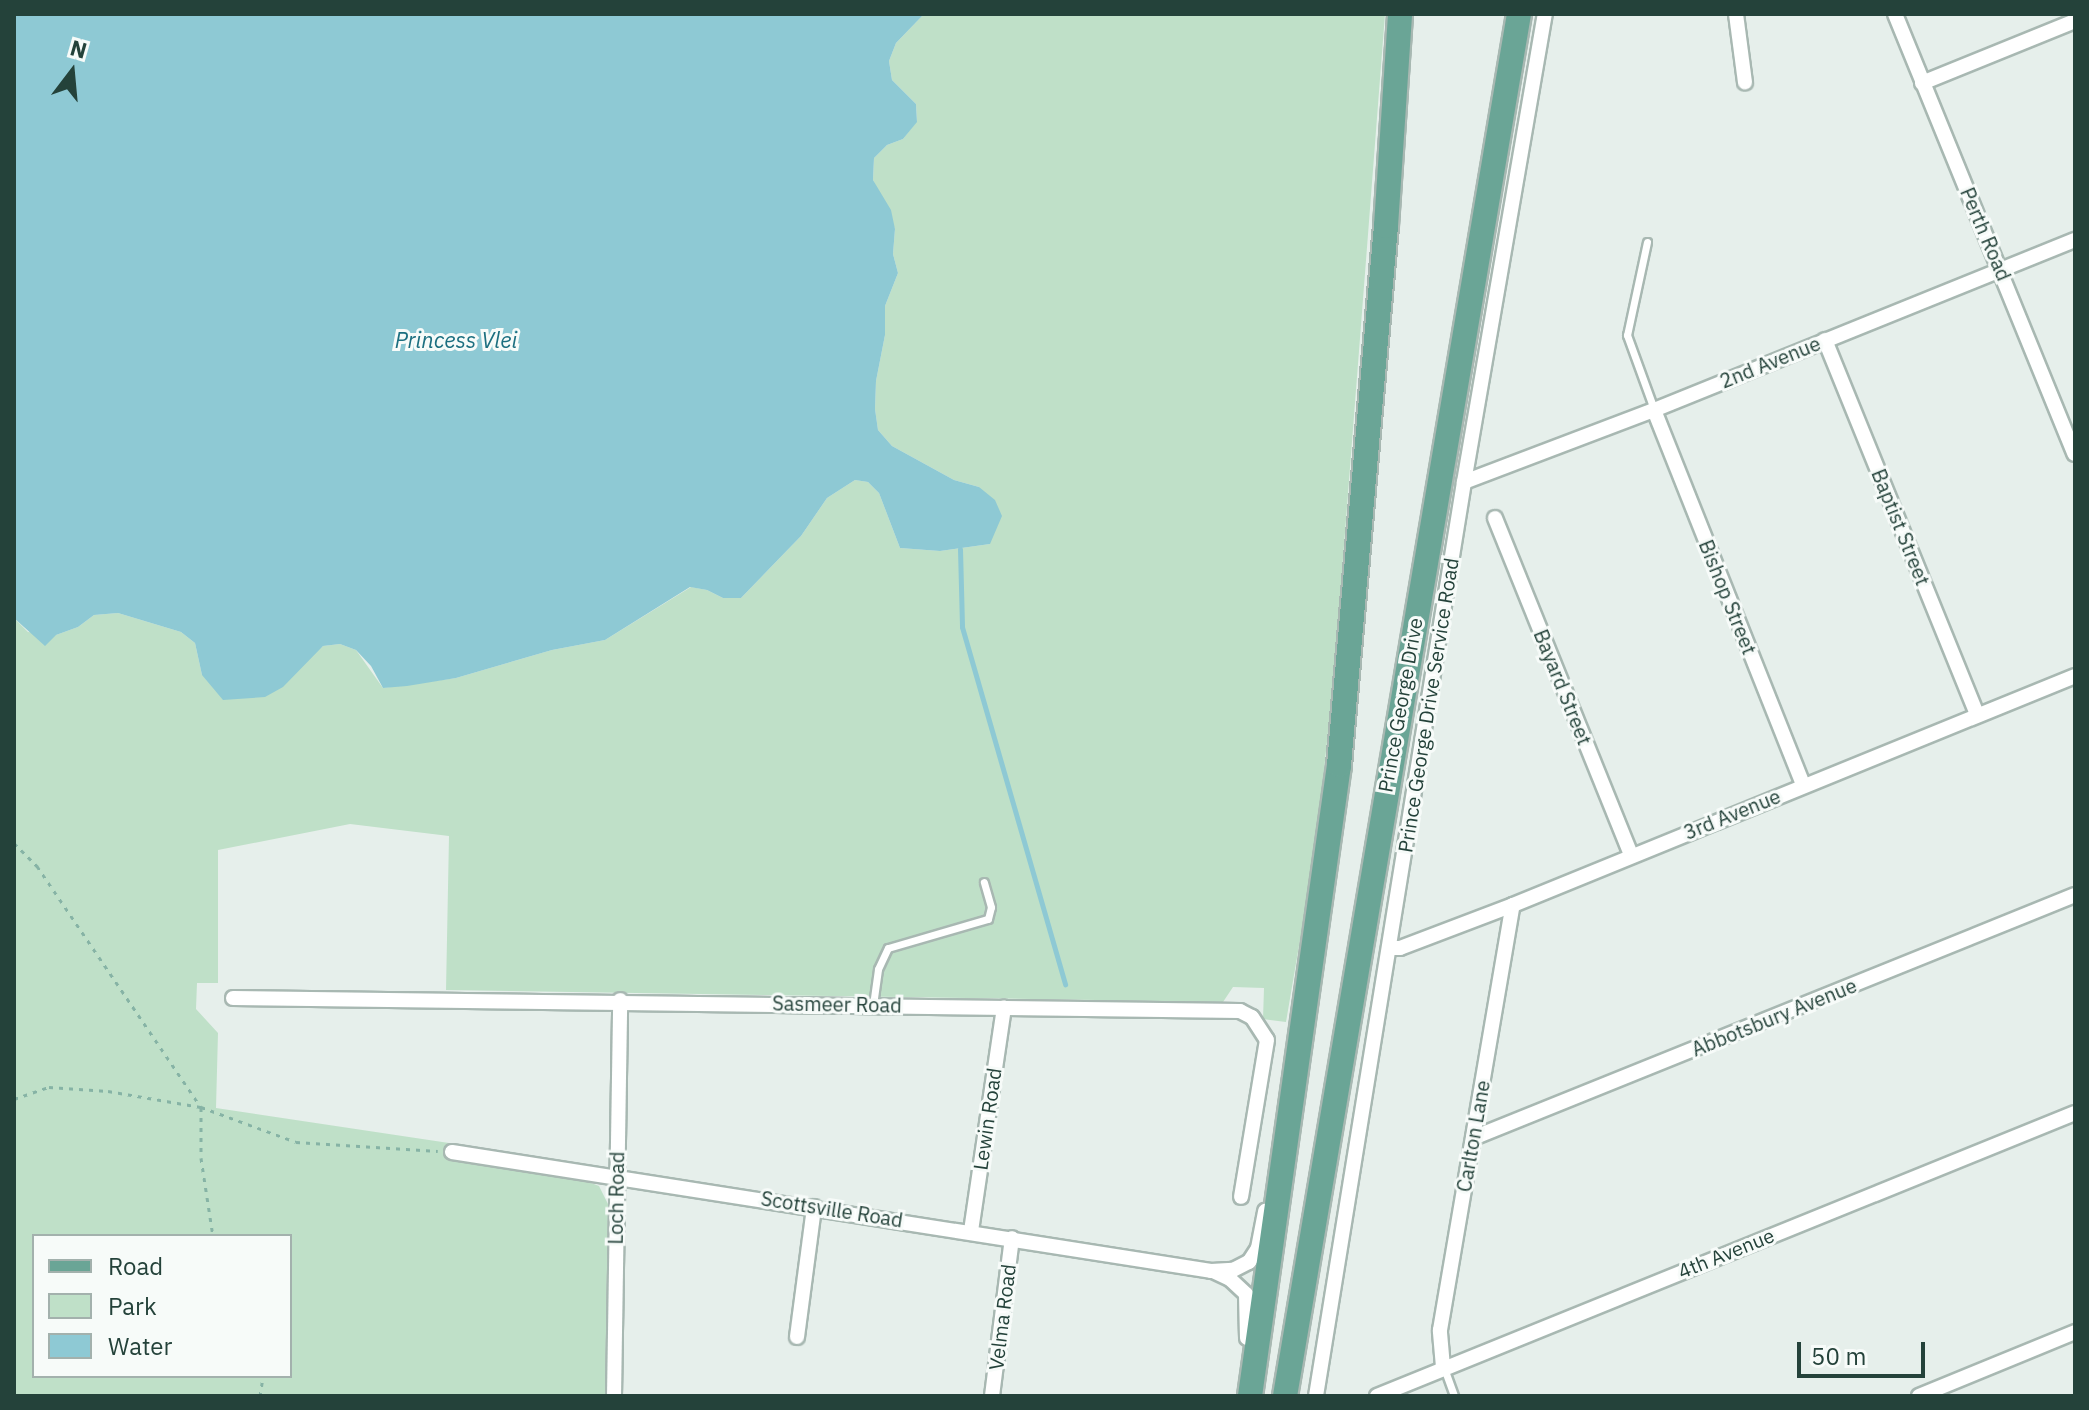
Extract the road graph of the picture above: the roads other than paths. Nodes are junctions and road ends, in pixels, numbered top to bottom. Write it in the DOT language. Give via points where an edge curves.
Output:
graph roads {
  1 [pos="1400,14"];
  2 [pos="1519,14"];
  3 [pos="1545,14"];
  4 [pos="1736,14"];
  5 [pos="1895,14"];
  6 [pos="2075,21"];
  7 [pos="1745,82"];
  8 [pos="1922,83"];
  9 [pos="2075,240"];
  10 [pos="1647,242"];
  11 [pos="2001,270"];
  12 [pos="1825,340"];
  13 [pos="1654,410"];
  14 [pos="2075,454"];
  15 [pos="1464,482"];
  16 [pos="1495,518"];
  17 [pos="2075,676"];
  18 [pos="1977,715"];
  19 [pos="1803,785"];
  20 [pos="1631,855"];
  21 [pos="984,882"];
  22 [pos="2075,895"];
  23 [pos="1513,905"];
  24 [pos="1389,948"];
  25 [pos="233,998"];
  26 [pos="620,1000"];
  27 [pos="873,1005"];
  28 [pos="1004,1007"];
  29 [pos="2075,1113"];
  30 [pos="1286,1127"];
  31 [pos="1473,1138"];
  32 [pos="452,1152"];
  33 [pos="616,1177"];
  34 [pos="1241,1197"];
  35 [pos="814,1207"];
  36 [pos="971,1231"];
  37 [pos="1012,1238"];
  38 [pos="1211,1271"];
  39 [pos="2075,1332"];
  40 [pos="797,1337"];
  41 [pos="1443,1367"];
  42 [pos="614,1396"];
  43 [pos="992,1396"];
  44 [pos="1250,1396"];
  45 [pos="1285,1396"];
  46 [pos="1316,1396"];
  47 [pos="1377,1396"];
  48 [pos="1454,1396"];
  49 [pos="1919,1396"];
  1 -- 30 [label="main road" via="1348,685"];
  2 -- 45 [label="main road, Prince George Drive"];
  3 -- 15 [label="street, Prince George Drive Service Road"];
  4 -- 7 [label="street"];
  5 -- 8 [label="street, Perth Road"];
  6 -- 8 [label="street"];
  8 -- 11 [label="street, Perth Road"];
  9 -- 11 [label="street, 2nd Avenue"];
  10 -- 13 [label="lane" via="1627,335"];
  11 -- 12 [label="street, 2nd Avenue"];
  11 -- 14 [label="street, Perth Road"];
  12 -- 13 [label="street, 2nd Avenue"];
  12 -- 18 [label="street, Baptist Street"];
  13 -- 15 [label="street, 2nd Avenue"];
  13 -- 19 [label="street, Bishop Street"];
  15 -- 24 [label="street, Prince George Drive Service Road"];
  16 -- 20 [label="street, Bayard Street"];
  17 -- 18 [label="street, 3rd Avenue"];
  18 -- 19 [label="street, 3rd Avenue"];
  19 -- 20 [label="street, 3rd Avenue"];
  20 -- 23 [label="street, 3rd Avenue"];
  21 -- 27 [label="lane" via="992,911 988,919 888,948 878,969"];
  22 -- 31 [label="street, Abbotsbury Avenue"];
  23 -- 24 [label="street, 3rd Avenue"];
  23 -- 31 [label="street, Carlton Lane"];
  24 -- 46 [label="street, Prince George Drive Service Road"];
  25 -- 26 [label="street, Sasmeer Road"];
  26 -- 27 [label="street, Sasmeer Road"];
  26 -- 33 [label="street, Loch Road"];
  27 -- 28 [label="street, Sasmeer Road"];
  28 -- 34 [label="street, Sasmeer Road" via="1240,1011 1252,1017 1265,1033 1267,1048"];
  28 -- 36 [label="street, Lewin Road"];
  29 -- 41 [label="street, 4th Avenue"];
  30 -- 38 [label="street, Scottsville Road" via="1254,1256 1242,1267"];
  30 -- 44 [label="main road"];
  31 -- 41 [label="street, Carlton Lane" via="1440,1330"];
  32 -- 33 [label="street, Scottsville Road"];
  33 -- 35 [label="street, Scottsville Road"];
  33 -- 42 [label="street, Loch Road"];
  35 -- 36 [label="street, Scottsville Road"];
  35 -- 40 [label="street"];
  36 -- 37 [label="street, Scottsville Road"];
  37 -- 38 [label="street, Scottsville Road"];
  37 -- 43 [label="street, Velma Road"];
  38 -- 44 [label="street, Scottsville Road" via="1241,1287 1248,1301 1245,1353"];
  39 -- 49 [label="street"];
  41 -- 47 [label="street, 4th Avenue"];
  41 -- 48 [label="lane"];
}
